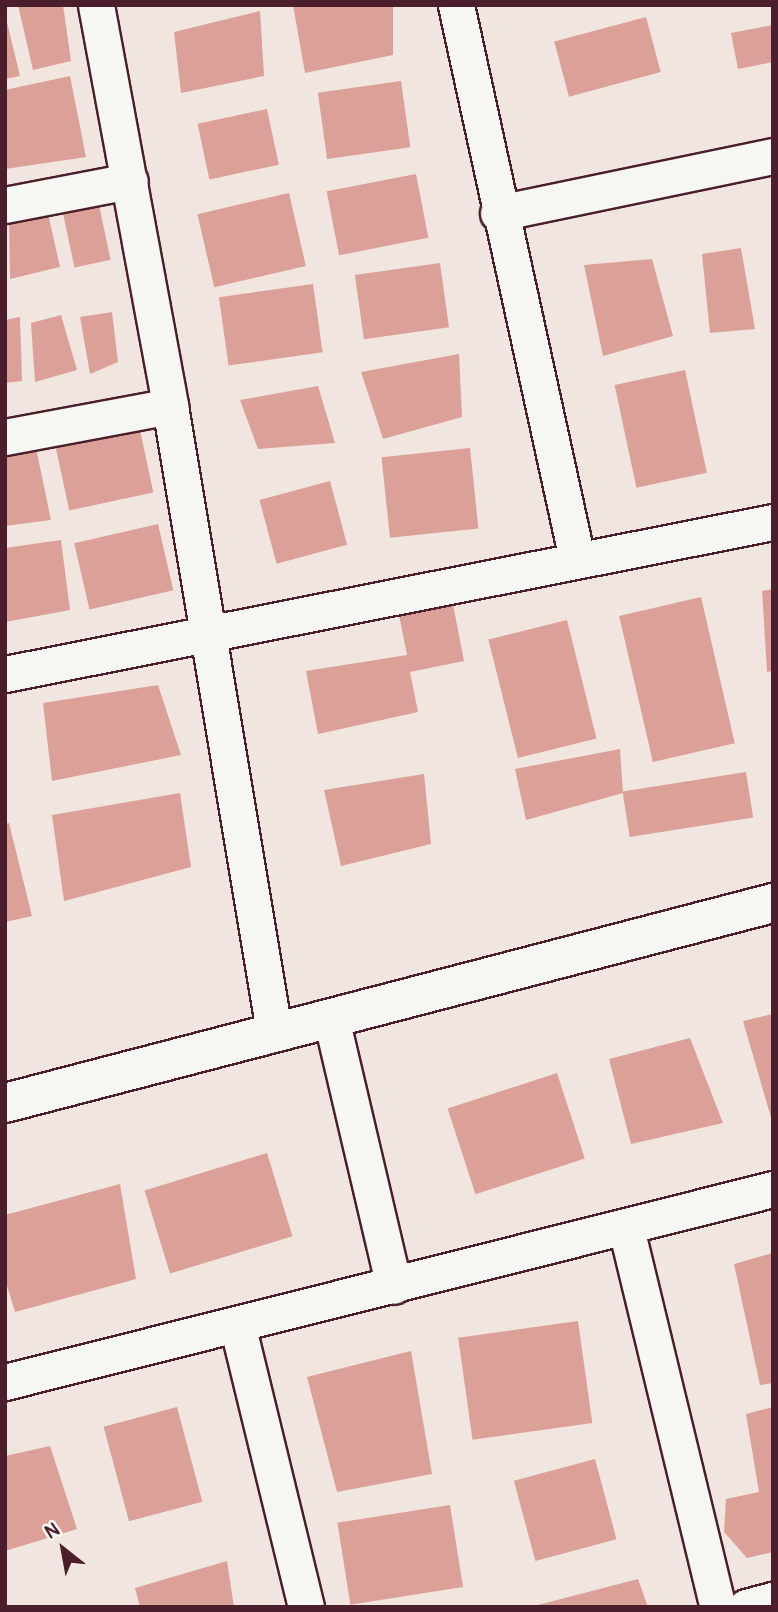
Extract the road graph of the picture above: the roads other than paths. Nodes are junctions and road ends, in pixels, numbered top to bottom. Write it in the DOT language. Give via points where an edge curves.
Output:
graph roads {
  1 [pos="96,5"];
  2 [pos="456,5"];
  3 [pos="773,156"];
  4 [pos="130,181"];
  5 [pos="5,205"];
  6 [pos="498,213"];
  7 [pos="170,406"];
  8 [pos="5,437"];
  9 [pos="773,522"];
  10 [pos="577,559"];
  11 [pos="207,637"];
  12 [pos="5,674"];
  13 [pos="773,903"];
  14 [pos="331,1018"];
  15 [pos="274,1031"];
  16 [pos="5,1103"];
  17 [pos="773,1189"];
  18 [pos="626,1228"];
  19 [pos="394,1286"];
  20 [pos="237,1324"];
  21 [pos="5,1381"];
  22 [pos="773,1600"];
  23 [pos="306,1607"];
  24 [pos="718,1607"];
  25 [pos="746,1607"];
  1 -- 4 [label="street"];
  2 -- 6 [label="street"];
  3 -- 6 [label="street"];
  4 -- 5 [label="street"];
  4 -- 7 [label="street"];
  6 -- 10 [label="street"];
  7 -- 8 [label="street"];
  7 -- 11 [label="street"];
  9 -- 10 [label="street"];
  10 -- 11 [label="street"];
  11 -- 12 [label="street"];
  11 -- 15 [label="street"];
  13 -- 14 [label="street"];
  14 -- 15 [label="street"];
  14 -- 19 [label="street"];
  15 -- 16 [label="street"];
  17 -- 18 [label="street"];
  18 -- 19 [label="street"];
  18 -- 24 [label="street"];
  19 -- 20 [label="street"];
  20 -- 21 [label="street"];
  20 -- 23 [label="street"];
  22 -- 25 [label="street"];
}
